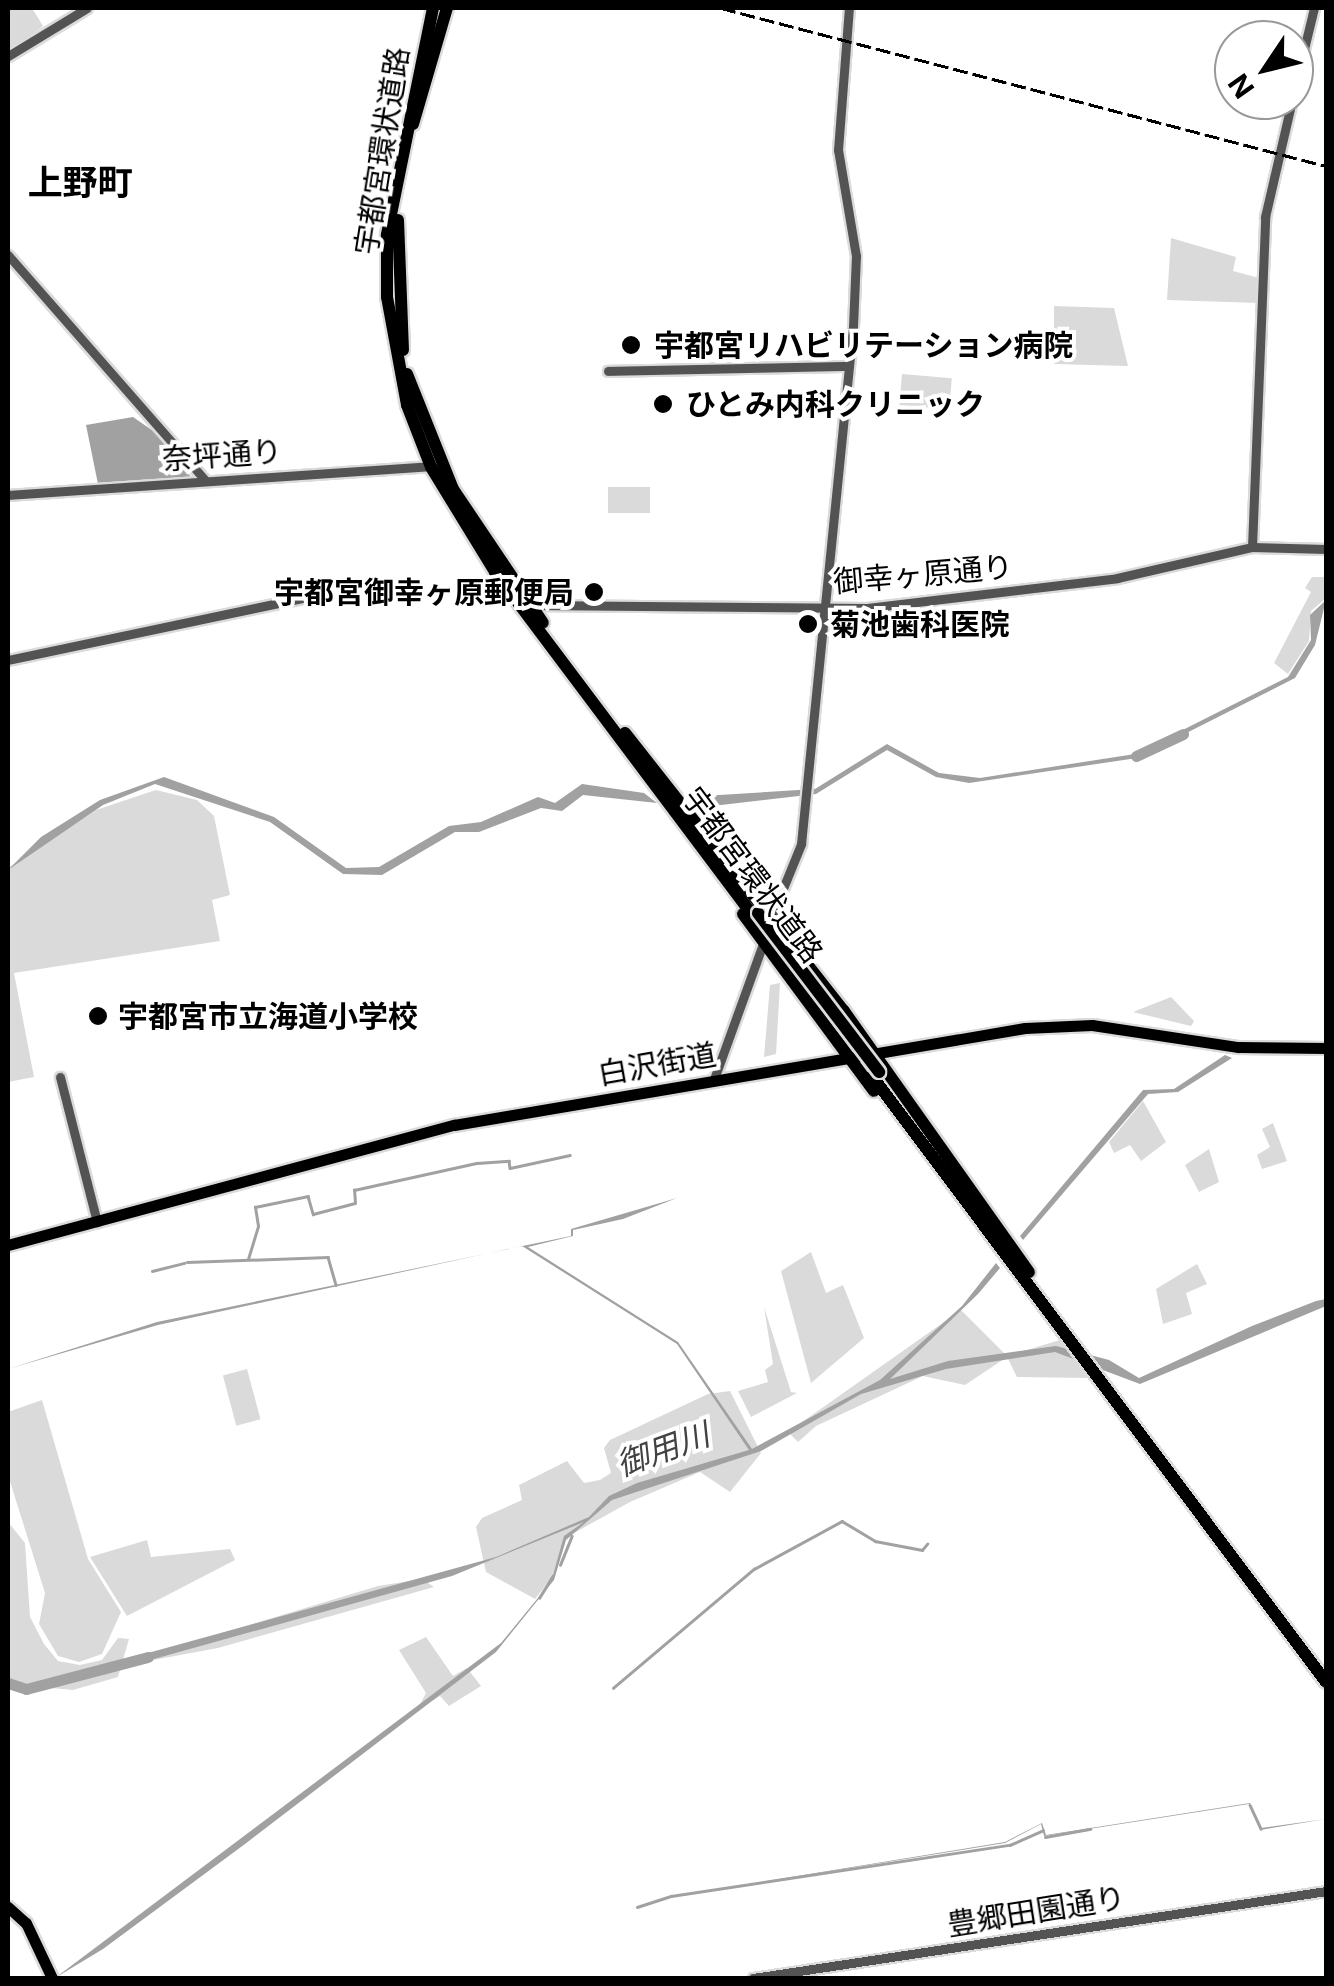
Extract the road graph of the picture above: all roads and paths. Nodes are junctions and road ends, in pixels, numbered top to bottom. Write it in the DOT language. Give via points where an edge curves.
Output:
graph roads {
  1 [pos="87,8"];
  2 [pos="430,8"];
  3 [pos="444,8"];
  4 [pos="850,8"];
  5 [pos="8,56"];
  6 [pos="1287,120"];
  7 [pos="8,255"];
  8 [pos="849,366"];
  9 [pos="608,371"];
  10 [pos="435,464"];
  11 [pos="206,481"];
  12 [pos="8,495"];
  13 [pos="1252,547"];
  14 [pos="1326,549"];
  15 [pos="313,596"];
  16 [pos="524,605"];
  17 [pos="825,609"];
  18 [pos="8,660"];
  19 [pos="621,735"];
  20 [pos="761,916"];
  21 [pos="764,943"];
  22 [pos="1326,1048"];
  23 [pos="873,1052"];
  24 [pos="848,1057"];
  25 [pos="876,1074"];
  26 [pos="60,1076"];
  27 [pos="714,1079"];
  28 [pos="98,1222"];
  29 [pos="8,1245"];
  30 [pos="1029,1272"];
  31 [pos="1054,1318"];
  32 [pos="1078,1343"];
  33 [pos="1108,1384"];
  34 [pos="1326,1668"];
  35 [pos="1326,1682"];
  36 [pos="1326,1891"];
  37 [pos="8,1906"];
  38 [pos="52,1978"];
  39 [pos="753,1978"];
  1 -- 5 [label="street"];
  2 -- 10 [label="highway, 宇都宮環状道路" via="387,235 387,296 400,383"];
  3 -- 10 [label="highway, 宇都宮環状道路" via="399,202 396,292 409,382"];
  4 -- 8 [label="street" via="838,150 856,256"];
  6 -- 13 [label="street" via="1265,217"];
  7 -- 11 [label="street"];
  8 -- 9 [label="street"];
  8 -- 17 [label="street"];
  10 -- 11 [label="street, 奈坪通り"];
  10 -- 16 [label="highway, 宇都宮環状道路"];
  11 -- 12 [label="street, 奈坪通り"];
  13 -- 14 [label="street, 御幸ヶ原通り"];
  13 -- 17 [label="street, 御幸ヶ原通り" via="1109,579"];
  15 -- 18 [label="street"];
  16 -- 17 [label="street, 御幸ヶ原通り"];
  16 -- 19 [label="highway, 宇都宮環状道路"];
  17 -- 20 [label="street" via="801,844"];
  19 -- 20 [label="highway, 宇都宮環状道路"];
  19 -- 21 [label="highway"];
  20 -- 21 [label="street"];
  20 -- 23 [label="highway"];
  20 -- 25 [label="highway, 宇都宮環状道路, bridge"];
  21 -- 24 [label="highway"];
  21 -- 27 [label="street"];
  22 -- 23 [label="main road, 白沢街道" via="1238,1047 1078,1024"];
  23 -- 24 [label="main road, 白沢街道"];
  23 -- 30 [label="highway"];
  24 -- 27 [label="main road, 白沢街道"];
  24 -- 31 [label="highway"];
  25 -- 30 [label="highway, 宇都宮環状道路"];
  25 -- 31 [label="highway, 宇都宮環状道路"];
  26 -- 28 [label="street"];
  27 -- 28 [label="main road, 白沢街道" via="426,1132"];
  28 -- 29 [label="main road, 白沢街道"];
  30 -- 32 [label="highway, 宇都宮環状道路"];
  31 -- 32 [label="highway, 宇都宮環状道路"];
  32 -- 33 [label="highway, 宇都宮環状道路"];
  33 -- 34 [label="highway, 宇都宮環状道路"];
  33 -- 35 [label="highway, 宇都宮環状道路"];
  36 -- 39 [label="street, 豊郷田園通り"];
  37 -- 38 [label="main road" via="26,1923"];
}
